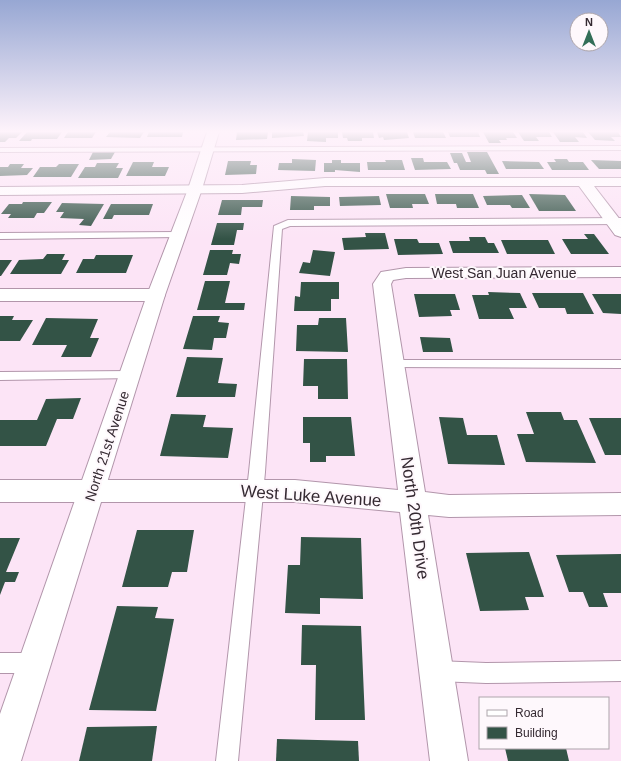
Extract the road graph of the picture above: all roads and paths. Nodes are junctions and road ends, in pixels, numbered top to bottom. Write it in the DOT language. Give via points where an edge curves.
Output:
graph roads {
  1 [pos="202,168"];
  2 [pos="583,182"];
  3 [pos="621,182"];
  4 [pos="195,189"];
  5 [pos="0,191"];
  6 [pos="618,225"];
  7 [pos="178,235"];
  8 [pos="0,236"];
  9 [pos="621,272"];
  10 [pos="387,276"];
  11 [pos="0,295"];
  12 [pos="156,295"];
  13 [pos="394,364"];
  14 [pos="621,364"];
  15 [pos="131,375"];
  16 [pos="0,376"];
  17 [pos="255,490"];
  18 [pos="0,491"];
  19 [pos="93,491"];
  20 [pos="412,503"];
  21 [pos="621,504"];
  22 [pos="0,663"];
  23 [pos="36,663"];
  24 [pos="437,670"];
  25 [pos="621,671"];
  26 [pos="2,761"];
  27 [pos="227,761"];
  28 [pos="449,761"];
  1 -- 4 [label="street, North 21st Avenue"];
  2 -- 3 [label="street"];
  2 -- 4 [label="street" via="325,182 242,189"];
  2 -- 6 [label="street"];
  4 -- 5 [label="street"];
  4 -- 7 [label="street, North 21st Avenue"];
  6 -- 17 [label="lane" via="288,223 277,228"];
  7 -- 8 [label="lane"];
  7 -- 12 [label="street, North 21st Avenue"];
  9 -- 10 [label="street, West San Juan Avenue" via="406,273"];
  10 -- 13 [label="street, North 20th Drive" via="382,284"];
  11 -- 12 [label="street"];
  12 -- 15 [label="street, North 21st Avenue"];
  13 -- 14 [label="lane"];
  13 -- 20 [label="street, North 20th Drive"];
  15 -- 16 [label="lane"];
  15 -- 19 [label="street, North 21st Avenue"];
  17 -- 19 [label="street, West Luke Avenue"];
  17 -- 20 [label="street, West Luke Avenue" via="295,491"];
  17 -- 27 [label="lane"];
  18 -- 19 [label="street, West Luke Avenue"];
  19 -- 23 [label="street, North 21st Avenue"];
  20 -- 21 [label="street, West Luke Avenue" via="449,506"];
  20 -- 24 [label="street, North 20th Drive"];
  22 -- 23 [label="lane"];
  23 -- 26 [label="street, North 21st Avenue"];
  24 -- 25 [label="lane" via="486,673"];
  24 -- 28 [label="street, North 20th Drive"];
}
